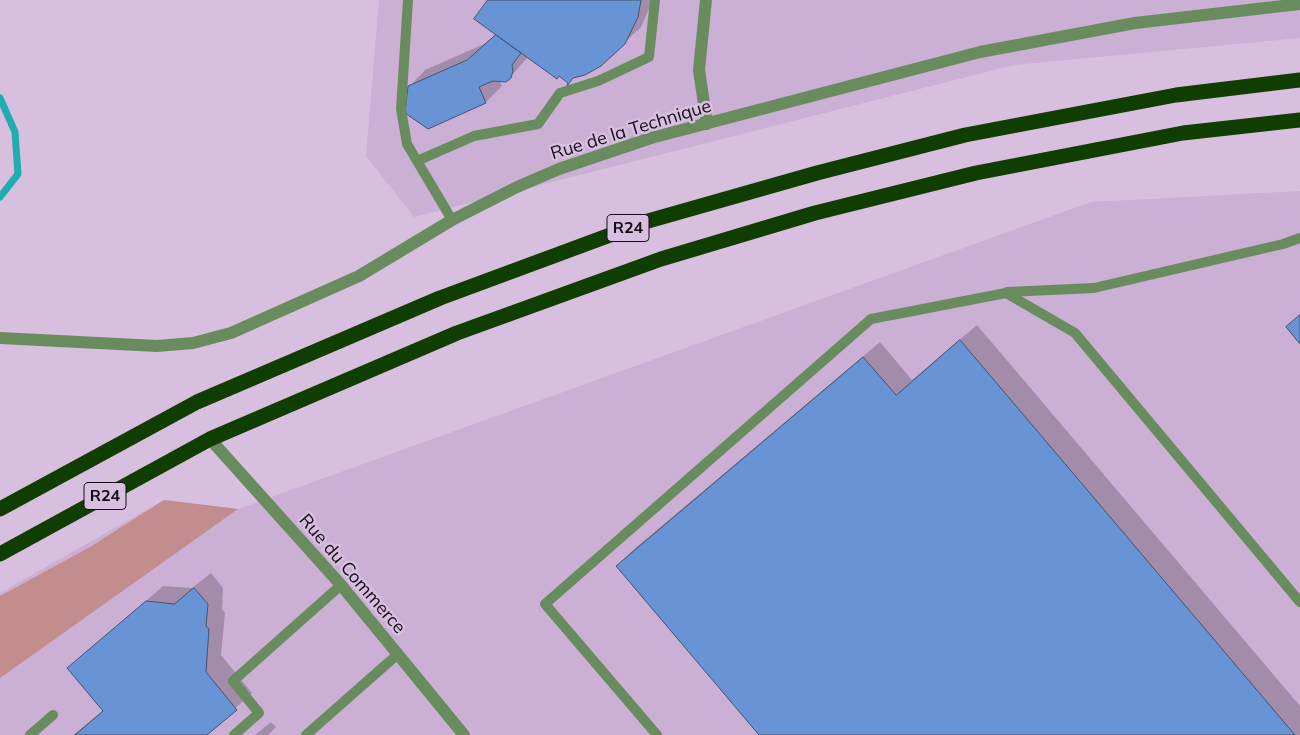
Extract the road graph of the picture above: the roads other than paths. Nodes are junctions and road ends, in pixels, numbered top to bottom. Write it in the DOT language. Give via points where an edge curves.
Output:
graph roads {
  1 [pos="408,0"];
  2 [pos="655,0"];
  3 [pos="706,0"];
  4 [pos="1300,4"];
  5 [pos="1244,5"];
  6 [pos="1300,80"];
  7 [pos="1300,120"];
  8 [pos="707,124"];
  9 [pos="417,161"];
  10 [pos="452,220"];
  11 [pos="1300,238"];
  12 [pos="1006,292"];
  13 [pos="0,338"];
  14 [pos="210,439"];
  15 [pos="0,509"];
  16 [pos="0,554"];
  17 [pos="341,585"];
  18 [pos="1300,602"];
  19 [pos="398,654"];
  20 [pos="53,716"];
  21 [pos="30,735"];
  22 [pos="234,735"];
  23 [pos="306,735"];
  24 [pos="464,735"];
  25 [pos="657,735"];
  1 -- 9 [label="lane" via="401,109 407,144"];
  2 -- 9 [label="lane" via="649,56 598,81 560,93 538,124 474,136"];
  3 -- 8 [label="street" via="699,70"];
  4 -- 5 [label="street, Rue de la Technique"];
  5 -- 8 [label="street, Rue de la Technique" via="980,52"];
  6 -- 15 [label="highway, R24" via="1176,95 965,135 817,172 648,221 440,298 196,402"];
  7 -- 14 [label="highway, R24" via="1126,144 976,173 815,213 661,259 457,333"];
  8 -- 10 [label="street, Rue de la Technique" via="652,138 559,169"];
  9 -- 10 [label="lane"];
  10 -- 13 [label="street, Rue de la Technique" via="359,276 231,333 193,343 157,346"];
  11 -- 12 [label="lane" via="1094,288"];
  12 -- 18 [label="lane" via="1075,333"];
  12 -- 25 [label="lane" via="871,319 545,604"];
  14 -- 16 [label="highway, R24"];
  14 -- 17 [label="street, Rue du Commerce"];
  17 -- 19 [label="street, Rue du Commerce"];
  17 -- 22 [label="lane" via="233,681 259,714"];
  19 -- 23 [label="lane"];
  19 -- 24 [label="street, Rue du Commerce"];
  20 -- 21 [label="lane"];
}
